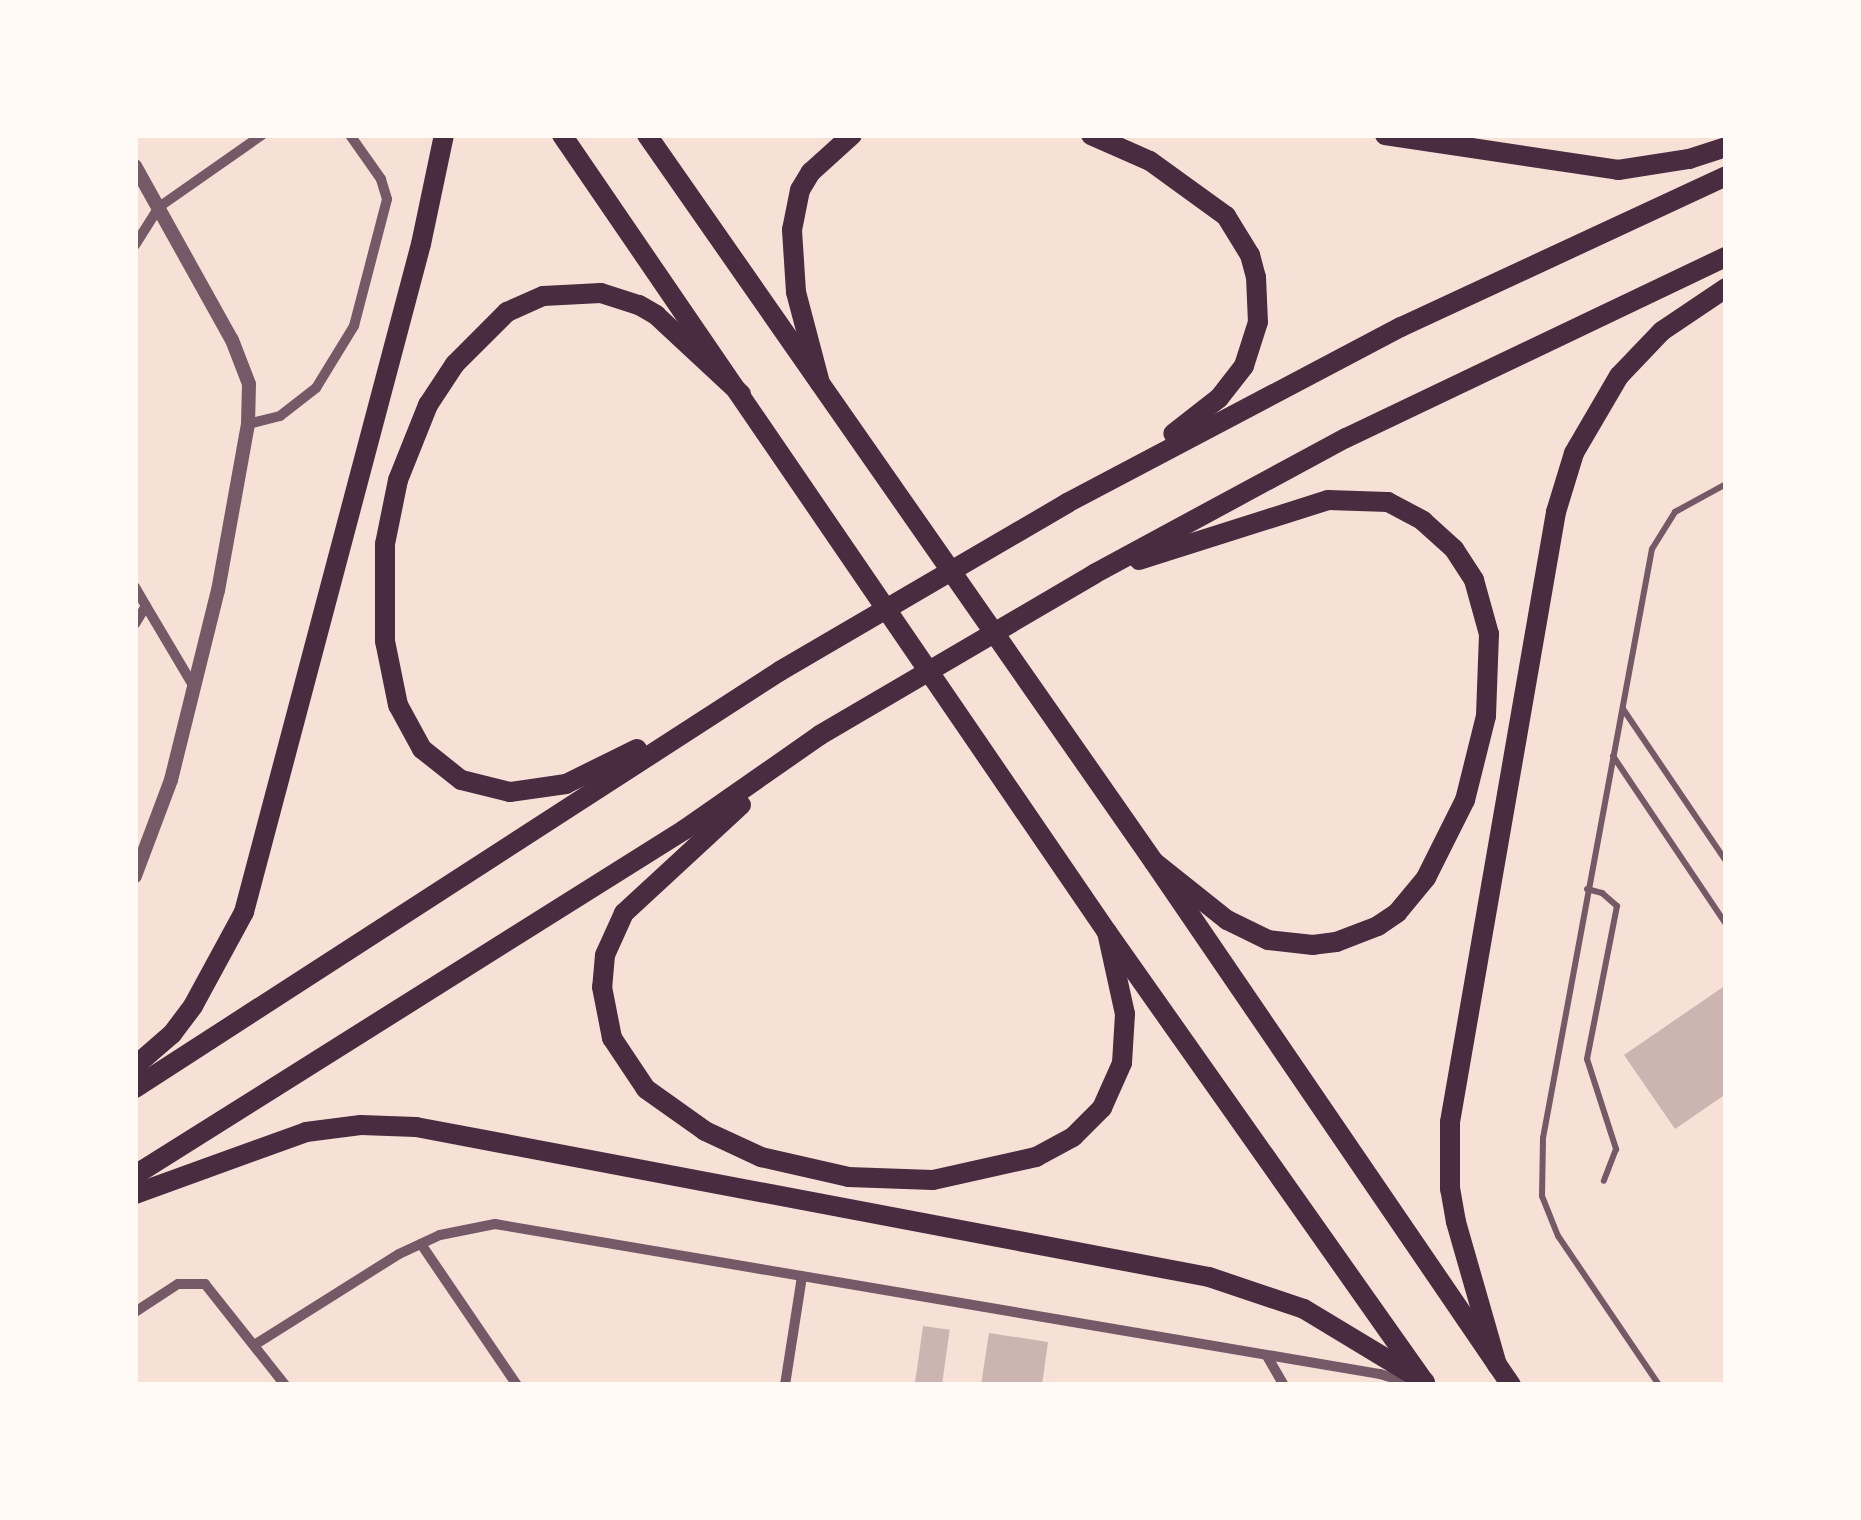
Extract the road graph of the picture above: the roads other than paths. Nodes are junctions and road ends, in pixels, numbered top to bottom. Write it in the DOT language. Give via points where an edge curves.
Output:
graph roads {
  1 [pos="262,135"];
  2 [pos="350,135"];
  3 [pos="444,135"];
  4 [pos="562,135"];
  5 [pos="647,135"];
  6 [pos="852,135"];
  7 [pos="1091,135"];
  8 [pos="1385,135"];
  9 [pos="1726,148"];
  10 [pos="135,166"];
  11 [pos="1726,176"];
  12 [pos="159,207"];
  13 [pos="135,245"];
  14 [pos="1726,257"];
  15 [pos="1726,288"];
  16 [pos="820,383"];
  17 [pos="741,394"];
  18 [pos="248,424"];
  19 [pos="1726,484"];
  20 [pos="1067,503"];
  21 [pos="1088,578"];
  22 [pos="135,587"];
  23 [pos="146,606"];
  24 [pos="135,624"];
  25 [pos="780,672"];
  26 [pos="194,687"];
  27 [pos="1622,707"];
  28 [pos="820,735"];
  29 [pos="1613,756"];
  30 [pos="1726,860"];
  31 [pos="1154,862"];
  32 [pos="135,876"];
  33 [pos="1588,889"];
  34 [pos="1726,924"];
  35 [pos="1107,932"];
  36 [pos="135,1066"];
  37 [pos="135,1088"];
  38 [pos="135,1175"];
  39 [pos="1604,1181"];
  40 [pos="135,1194"];
  41 [pos="421,1244"];
  42 [pos="802,1276"];
  43 [pos="135,1312"];
  44 [pos="256,1344"];
  45 [pos="1267,1356"];
  46 [pos="1498,1365"];
  47 [pos="1423,1384"];
  48 [pos="285,1385"];
  49 [pos="518,1385"];
  50 [pos="785,1385"];
  51 [pos="1284,1385"];
  52 [pos="1511,1385"];
  53 [pos="1659,1385"];
  1 -- 12 [label="street"];
  2 -- 18 [label="street" via="387,199 354,326 308,396 280,416"];
  3 -- 36 [label="highway" via="244,912 194,1006"];
  4 -- 17 [label="highway"];
  5 -- 16 [label="highway"];
  6 -- 16 [label="highway" via="811,172 792,230 796,292"];
  7 -- 20 [label="highway" via="1150,160 1226,216 1250,255 1258,322 1244,366 1219,398"];
  8 -- 9 [label="highway" via="1618,170"];
  10 -- 12 [label="street"];
  11 -- 20 [label="highway" via="1401,328"];
  12 -- 13 [label="street"];
  12 -- 18 [label="street" via="242,360"];
  14 -- 21 [label="highway" via="1346,438"];
  15 -- 46 [label="highway" via="1662,331 1619,376 1574,453 1556,512 1450,1122 1456,1222"];
  16 -- 31 [label="highway"];
  17 -- 25 [label="highway" via="656,315 620,298 562,292 507,312 455,364 408,449 385,544 385,641 398,705 422,749 461,780 510,792 586,776"];
  17 -- 35 [label="highway"];
  18 -- 26 [label="street"];
  19 -- 27 [label="lane" via="1662,526 1646,570"];
  20 -- 25 [label="highway"];
  21 -- 28 [label="highway"];
  21 -- 31 [label="highway" via="1328,500 1368,498 1406,510 1439,533 1474,580 1485,616 1490,674 1478,759 1448,840 1397,913 1336,942 1268,940 1226,920"];
  22 -- 23 [label="street"];
  23 -- 24 [label="street"];
  23 -- 26 [label="street"];
  25 -- 37 [label="highway"];
  26 -- 32 [label="street" via="171,780"];
  27 -- 29 [label="lane"];
  27 -- 30 [label="lane"];
  28 -- 35 [label="highway" via="653,883 624,912 610,940 602,987 612,1038 632,1074 662,1103 761,1156 848,1177 933,1180 1036,1157 1088,1124 1122,1063 1125,1014"];
  28 -- 38 [label="highway" via="684,830"];
  29 -- 33 [label="lane"];
  29 -- 34 [label="lane"];
  31 -- 46 [label="highway"];
  33 -- 39 [label="lane" via="1617,906 1586,1060 1616,1149"];
  33 -- 53 [label="lane" via="1542,1138 1542,1196 1570,1257"];
  35 -- 47 [label="highway"];
  40 -- 47 [label="highway" via="306,1132 416,1128 1225,1281 1304,1309"];
  41 -- 42 [label="street" via="495,1224"];
  41 -- 44 [label="street"];
  41 -- 49 [label="street"];
  42 -- 45 [label="street"];
  42 -- 50 [label="street"];
  43 -- 44 [label="street" via="187,1281 205,1284"];
  44 -- 48 [label="street"];
  45 -- 47 [label="street"];
  45 -- 51 [label="street"];
  46 -- 52 [label="highway"];
}
